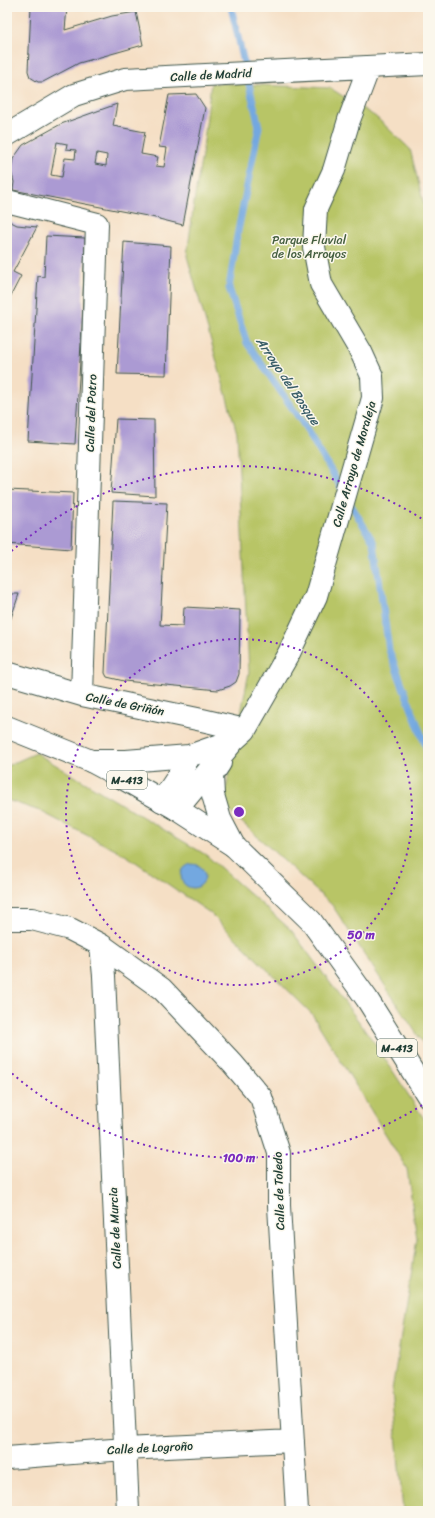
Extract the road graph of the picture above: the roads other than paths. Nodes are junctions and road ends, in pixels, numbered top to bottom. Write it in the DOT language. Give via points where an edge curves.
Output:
graph roads {
  1 [pos="428,64"];
  2 [pos="369,67"];
  3 [pos="7,136"];
  4 [pos="7,201"];
  5 [pos="7,673"];
  6 [pos="82,696"];
  7 [pos="7,727"];
  8 [pos="239,735"];
  9 [pos="189,756"];
  10 [pos="91,762"];
  11 [pos="169,805"];
  12 [pos="234,846"];
  13 [pos="7,919"];
  14 [pos="101,945"];
  15 [pos="428,1096"];
  16 [pos="293,1441"];
  17 [pos="125,1449"];
  18 [pos="7,1458"];
  19 [pos="128,1511"];
  20 [pos="297,1511"];
  1 -- 2 [label="street, Calle de Madrid"];
  2 -- 3 [label="street, Calle de Madrid" via="125,79 74,95"];
  2 -- 8 [label="street, Calle Arroyo de Moraleja" via="334,170 316,209 314,247 321,284 361,352 372,376 373,398 316,596 257,712"];
  4 -- 6 [label="street, Calle del Potro" via="98,224"];
  5 -- 6 [label="street, Calle de Griñón"];
  6 -- 8 [label="street, Calle de Griñón" via="202,720"];
  7 -- 10 [label="street, M-413"];
  8 -- 9 [label="street"];
  8 -- 11 [label="street"];
  8 -- 12 [label="street" via="212,775 213,795 220,819"];
  9 -- 10 [label="street"];
  9 -- 11 [label="street"];
  10 -- 11 [label="street, M-413"];
  11 -- 12 [label="street, M-413"];
  12 -- 15 [label="street, M-413" via="311,922 367,999"];
  13 -- 14 [label="street, Calle de Toledo" via="32,919 70,929"];
  14 -- 16 [label="street, Calle de Toledo" via="162,989 261,1097 279,1153 279,1206"];
  14 -- 17 [label="street, Calle de Murcia"];
  16 -- 17 [label="street, Calle de Logroño"];
  16 -- 20 [label="street, Calle de Toledo"];
  17 -- 18 [label="street, Calle de Logroño"];
  17 -- 19 [label="street, Calle de Murcia"];
}
